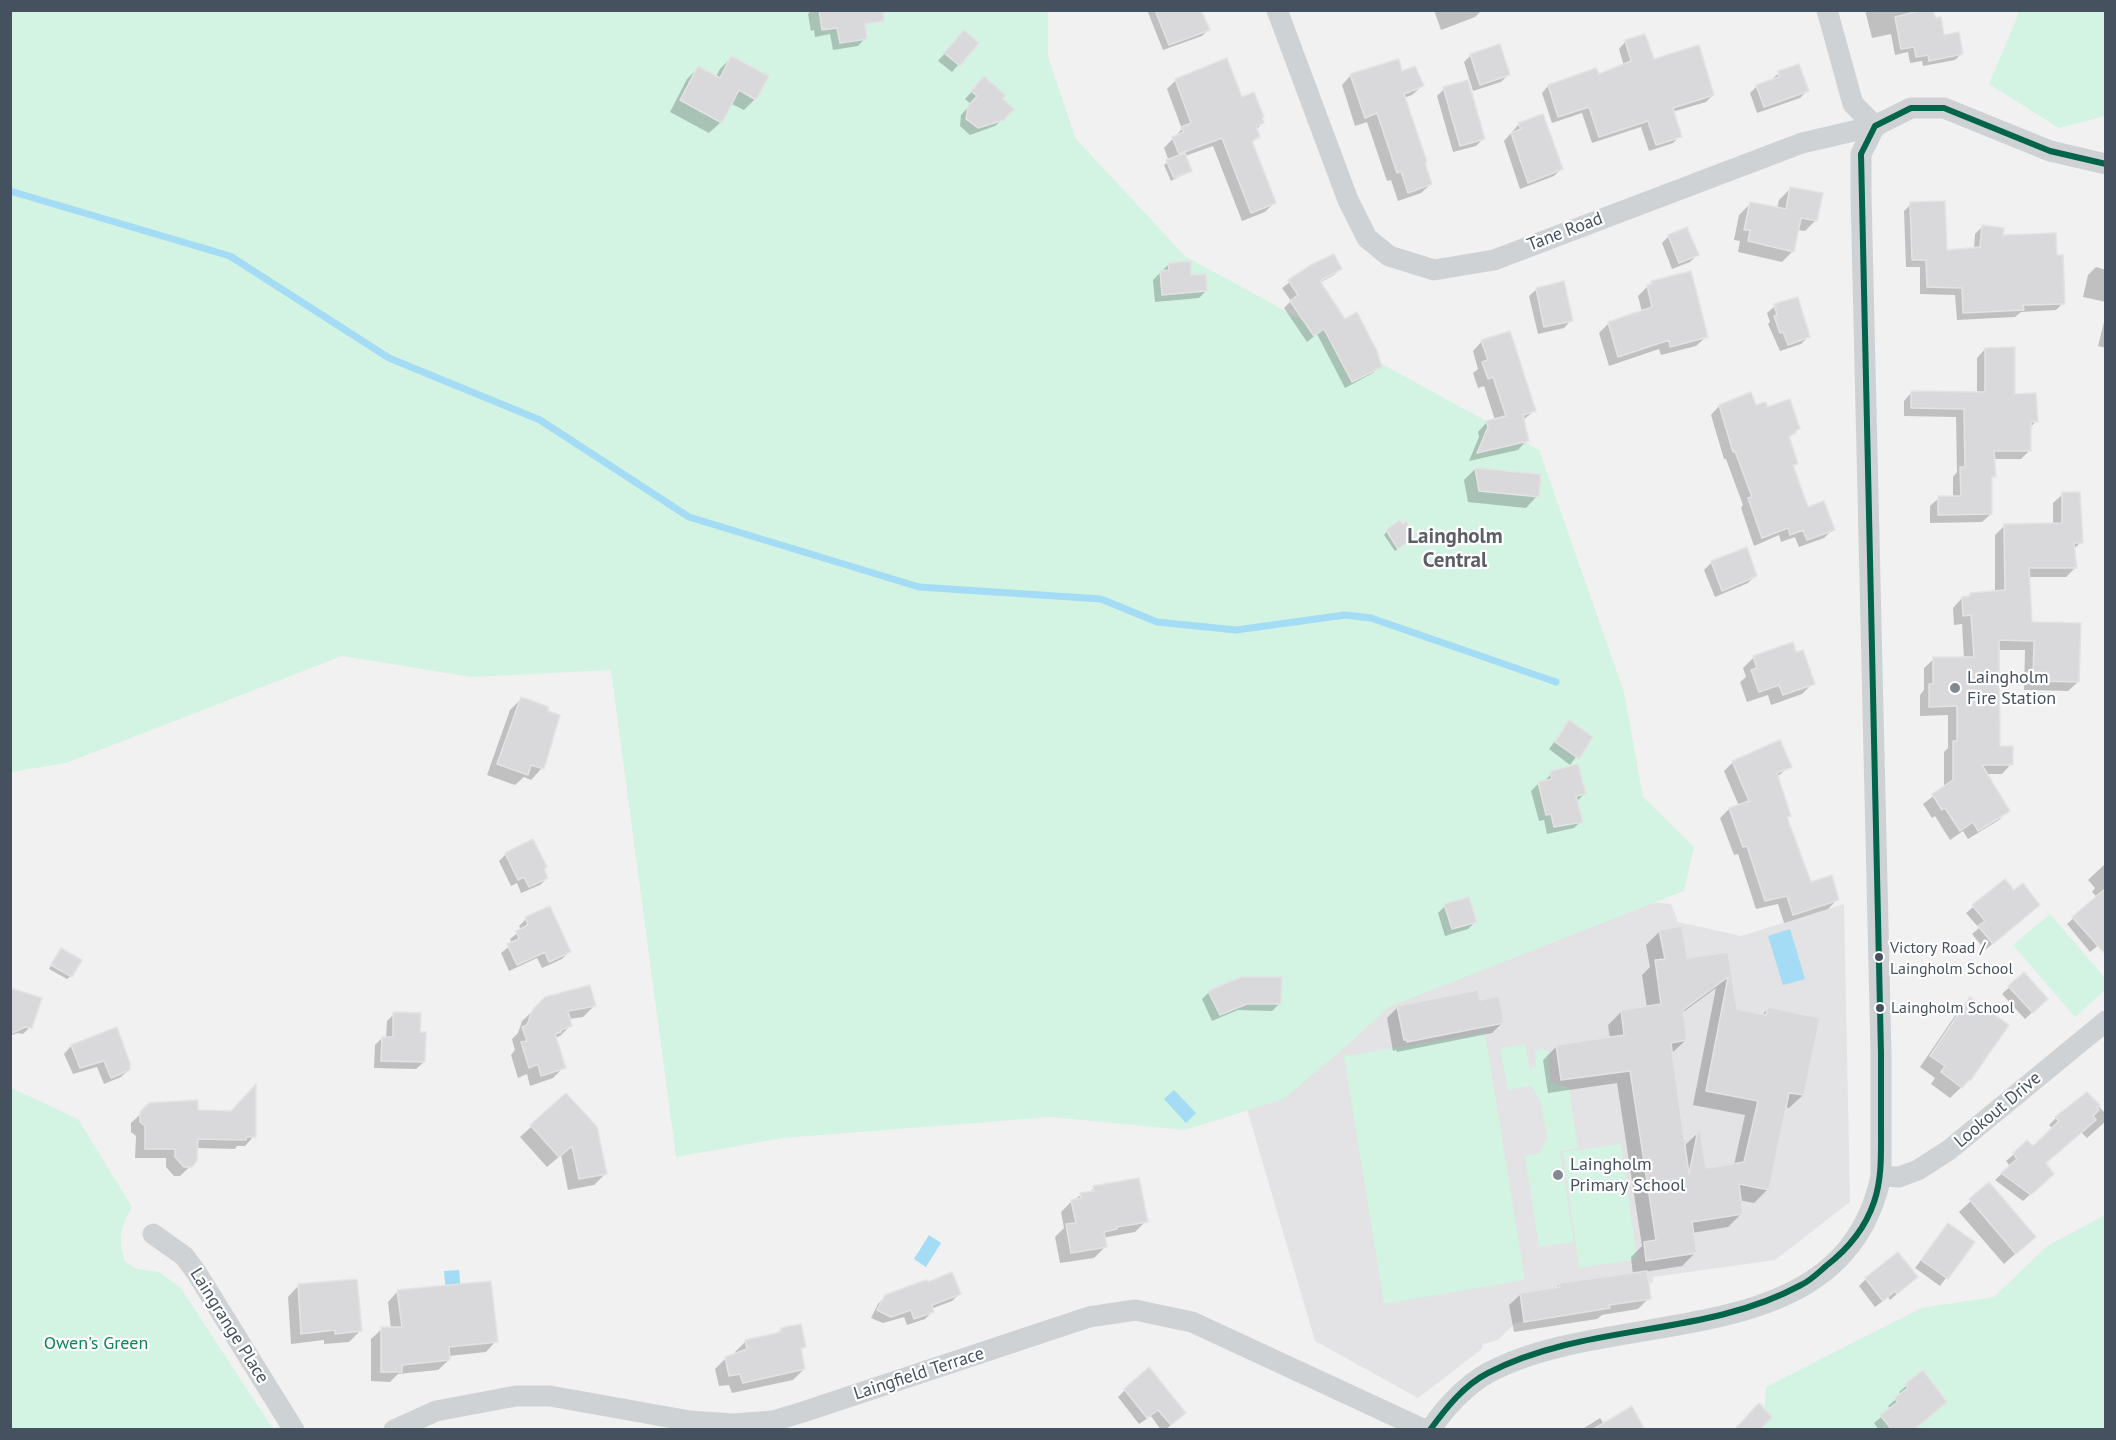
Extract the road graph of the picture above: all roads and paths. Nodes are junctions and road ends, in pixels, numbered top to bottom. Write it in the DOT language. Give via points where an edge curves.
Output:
graph roads {
  1 [pos="1277,10"];
  2 [pos="1827,10"];
  3 [pos="1875,126"];
  4 [pos="2105,165"];
  5 [pos="2106,1021"];
  6 [pos="1881,1176"];
  7 [pos="153,1234"];
  8 [pos="294,1430"];
  9 [pos="394,1430"];
  10 [pos="1425,1430"];
  11 [pos="1430,1430"];
  1 -- 3 [label="street, Tane Road" via="1344,189 1367,238 1389,256 1434,270 1494,260 1802,143"];
  2 -- 3 [label="street" via="1853,104"];
  3 -- 4 [label="street, Tane Road" via="1911,108 1944,108 2050,151"];
  3 -- 6 [label="street" via="1861,154 1861,194"];
  5 -- 6 [label="street, Lookout Drive" via="1949,1150 1918,1170 1899,1177"];
  6 -- 11 [label="street" via="1870,1215 1860,1233 1826,1270 1804,1285 1777,1299 1716,1318 1567,1346 1509,1363 1469,1387"];
  7 -- 8 [label="street, Laingrange Place" via="184,1256 196,1272"];
  9 -- 10 [label="street, Laingfield Terrace" via="436,1411 516,1396 550,1396 690,1420 733,1424 773,1421 1089,1317 1134,1310 1192,1322"];
}
